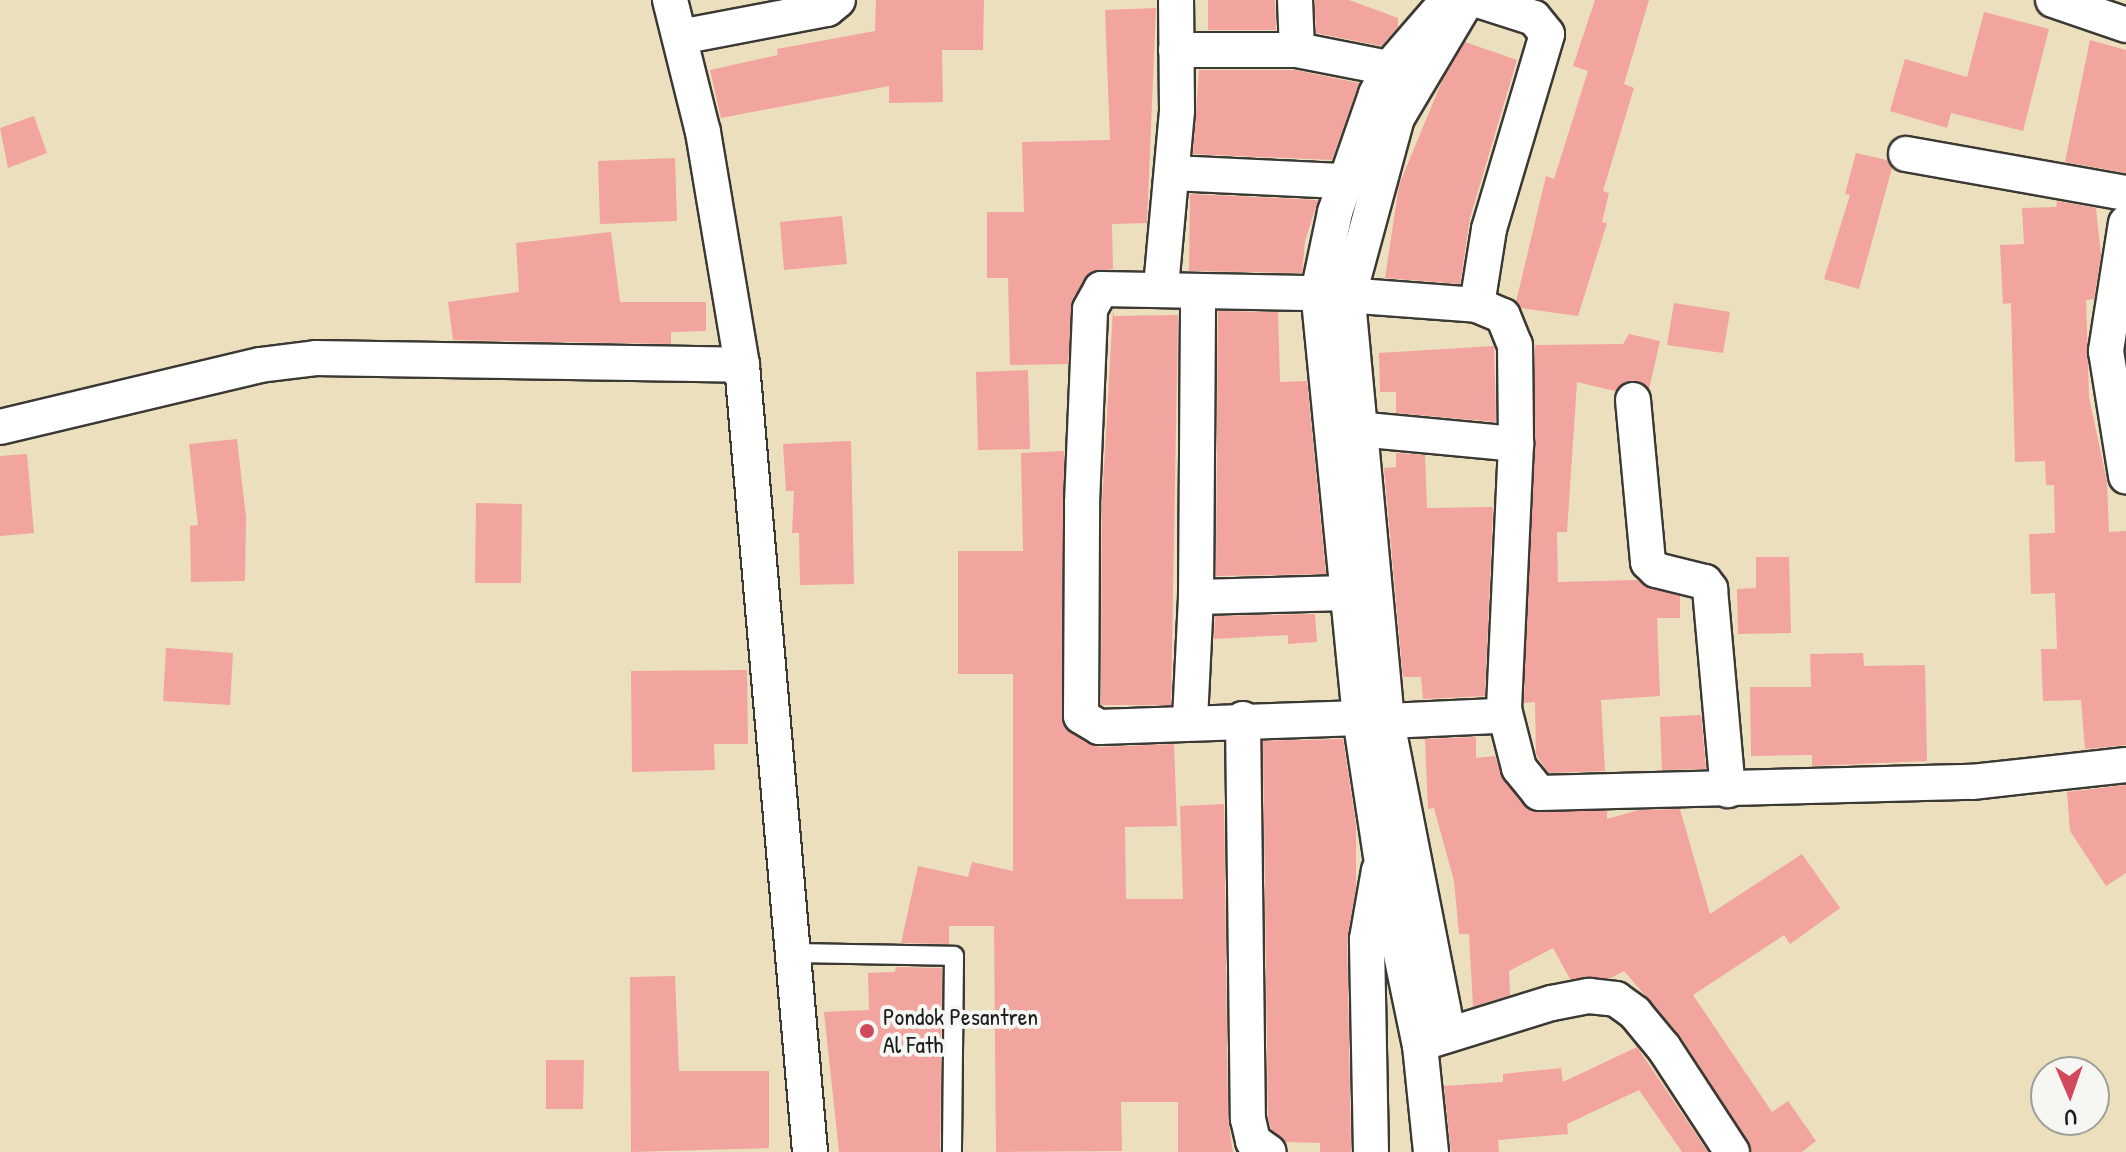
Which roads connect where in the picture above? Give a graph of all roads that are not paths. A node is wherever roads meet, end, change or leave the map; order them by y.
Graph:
1 (670, 0) edge
2 (838, 0) edge
3 (1176, 0) edge
4 (1295, 0) edge
5 (1478, 0) edge
6 (2053, 0) edge
7 (1443, 2) edge
8 (2126, 25) edge
9 (680, 37) junction
10 (1176, 50) junction
11 (1297, 50) junction
12 (1389, 68) junction
13 (1906, 154) dead end
14 (1173, 173) junction
15 (1345, 181) junction
16 (2126, 193) edge
17 (2126, 223) edge
18 (1161, 287) junction
19 (1198, 291) junction
20 (1333, 296) junction
21 (1477, 305) junction
22 (742, 365) junction
23 (1633, 400) dead end
24 (0, 427) edge
25 (1357, 429) junction
26 (1516, 444) junction
27 (2126, 476) edge
28 (1357, 550) junction
29 (1348, 593) junction
30 (1196, 597) junction
31 (1504, 709) junction
32 (1243, 719) junction
33 (1374, 719) junction
34 (1190, 720) junction
35 (2126, 765) edge
36 (1728, 790) junction
37 (1382, 863) junction
38 (790, 953) junction
39 (1434, 1039) junction
40 (810, 1152) edge
41 (952, 1152) edge
42 (1269, 1152) edge
43 (1371, 1152) edge
44 (1431, 1152) edge
45 (1732, 1152) edge

1 - 9 street
2 - 9 street
3 - 10 street
4 - 11 street
5 - 21 street
6 - 8 street
7 - 12 street
7 - 20 street
9 - 22 street
10 - 11 street
10 - 14 street
11 - 12 street
12 - 15 street
13 - 16 street
14 - 15 street
14 - 18 street
15 - 20 street
17 - 27 street
18 - 19 street
18 - 34 street
19 - 20 street
19 - 30 street
20 - 21 street
20 - 25 street
20 - 28 street
21 - 26 street
22 - 24 street
22 - 38 street
23 - 36 street
25 - 26 street
25 - 28 street
26 - 31 street
28 - 29 street
28 - 33 street
29 - 30 street
29 - 33 street
30 - 34 street
31 - 33 street
31 - 36 street
32 - 33 street
32 - 34 street
32 - 42 street
33 - 37 street
33 - 39 street
35 - 36 street
37 - 39 street
37 - 43 street
38 - 40 street
38 - 41 lane
39 - 44 street
39 - 45 street

